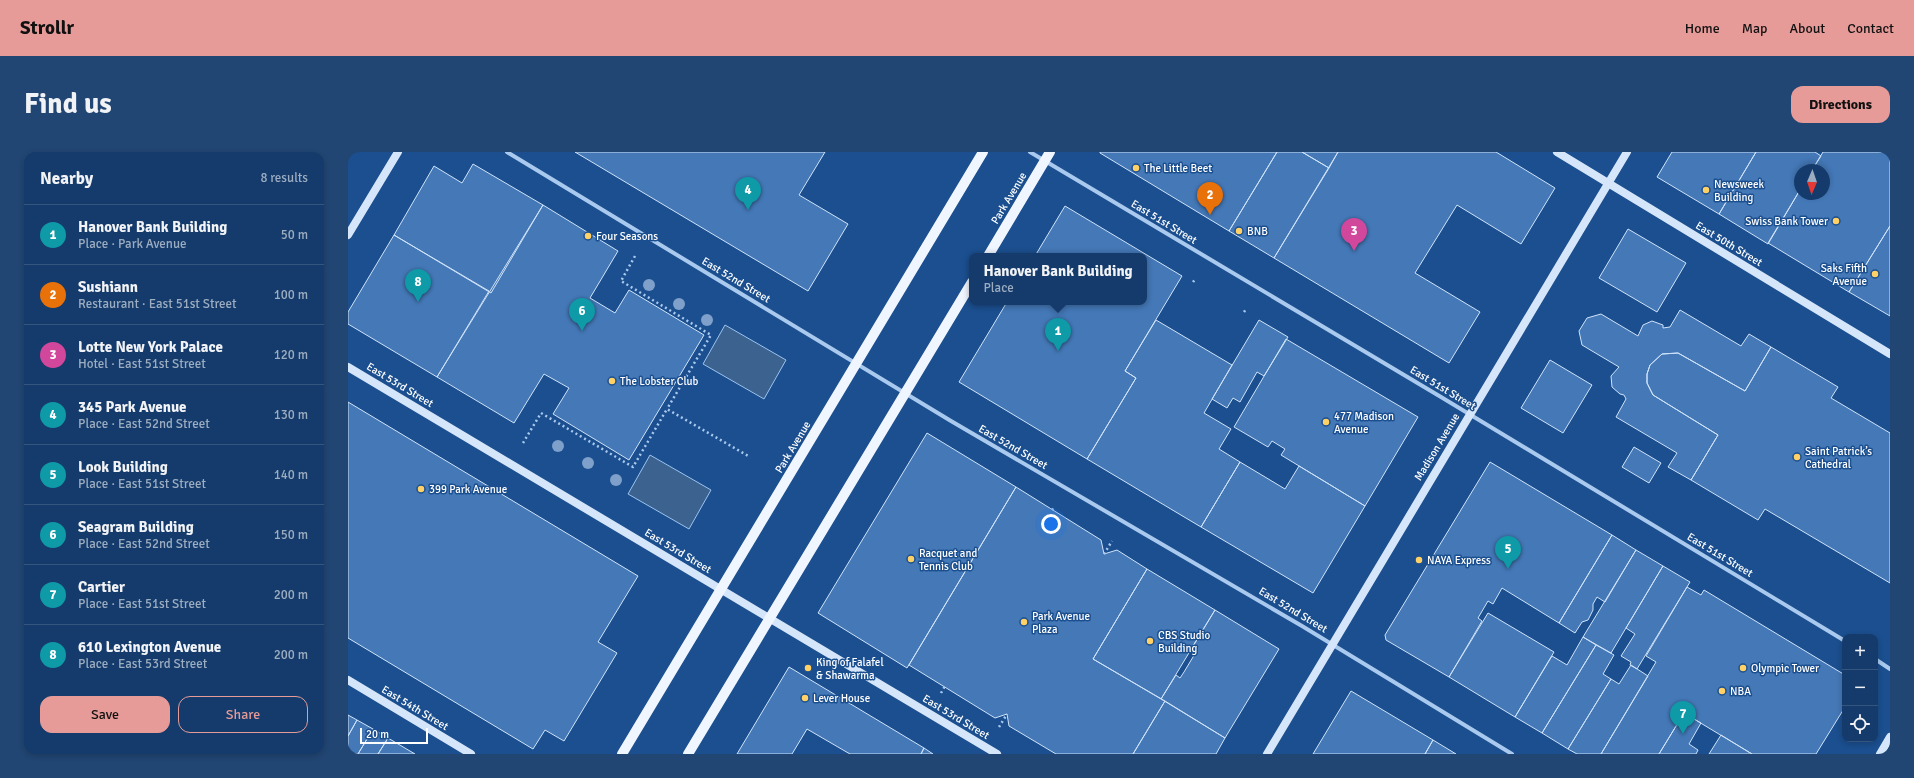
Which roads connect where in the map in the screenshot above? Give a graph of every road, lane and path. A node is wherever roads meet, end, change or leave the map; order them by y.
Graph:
1 (398, 152) edge
2 (507, 152) edge
3 (984, 152) edge
4 (1030, 152) edge
5 (1050, 152) edge
6 (1557, 152) edge
7 (1627, 152) edge
8 (1045, 161) junction
9 (1609, 183) junction
10 (348, 235) edge
11 (990, 253) edge
12 (635, 256) dead end
13 (1196, 278) dead end
14 (1193, 282) dead end
15 (969, 287) edge
16 (1246, 308) dead end
17 (1244, 312) dead end
18 (1890, 354) edge
19 (857, 364) junction
20 (348, 367) edge
21 (905, 393) junction
22 (667, 409) junction
23 (1470, 414) junction
24 (523, 443) dead end
25 (750, 457) dead end
26 (1054, 507) dead end
27 (1052, 510) dead end
28 (1112, 541) dead end
29 (1104, 554) dead end
30 (721, 590) junction
31 (769, 619) junction
32 (1842, 639) edge
33 (1332, 644) junction
34 (1878, 662) edge
35 (1890, 669) edge
36 (348, 680) edge
37 (945, 686) dead end
38 (941, 693) dead end
39 (1007, 714) dead end
40 (999, 727) dead end
41 (1890, 737) edge
42 (471, 754) edge
43 (622, 754) edge
44 (688, 754) edge
45 (997, 754) edge
46 (1267, 754) edge
47 (1512, 754) edge
48 (1880, 754) edge

1 - 10 main road
2 - 19 street, East 52nd Street
3 - 19 main road, Park Avenue
4 - 8 street, East 51st Street
5 - 8 main road, Park Avenue
6 - 9 main road, East 50th Street
7 - 9 main road, Madison Avenue
8 - 11 main road, Park Avenue
8 - 23 street, East 51st Street
9 - 18 main road, East 50th Street
9 - 23 main road, Madison Avenue
12 - 22 path
13 - 14 path
15 - 21 main road
16 - 17 path
19 - 21 street, East 52nd Street
19 - 30 main road, Park Avenue
20 - 30 main road, East 53rd Street
21 - 31 main road
21 - 33 street, East 52nd Street
22 - 24 path
22 - 25 path
23 - 32 street, East 51st Street
23 - 33 main road, Madison Avenue
26 - 27 path
28 - 29 path
30 - 31 main road, East 53rd Street
30 - 43 main road, Park Avenue
31 - 44 main road
31 - 45 main road, East 53rd Street
33 - 46 main road, Madison Avenue
33 - 47 street, East 52nd Street
34 - 35 street
36 - 42 main road, East 54th Street
37 - 38 path
39 - 40 path
41 - 48 main road

